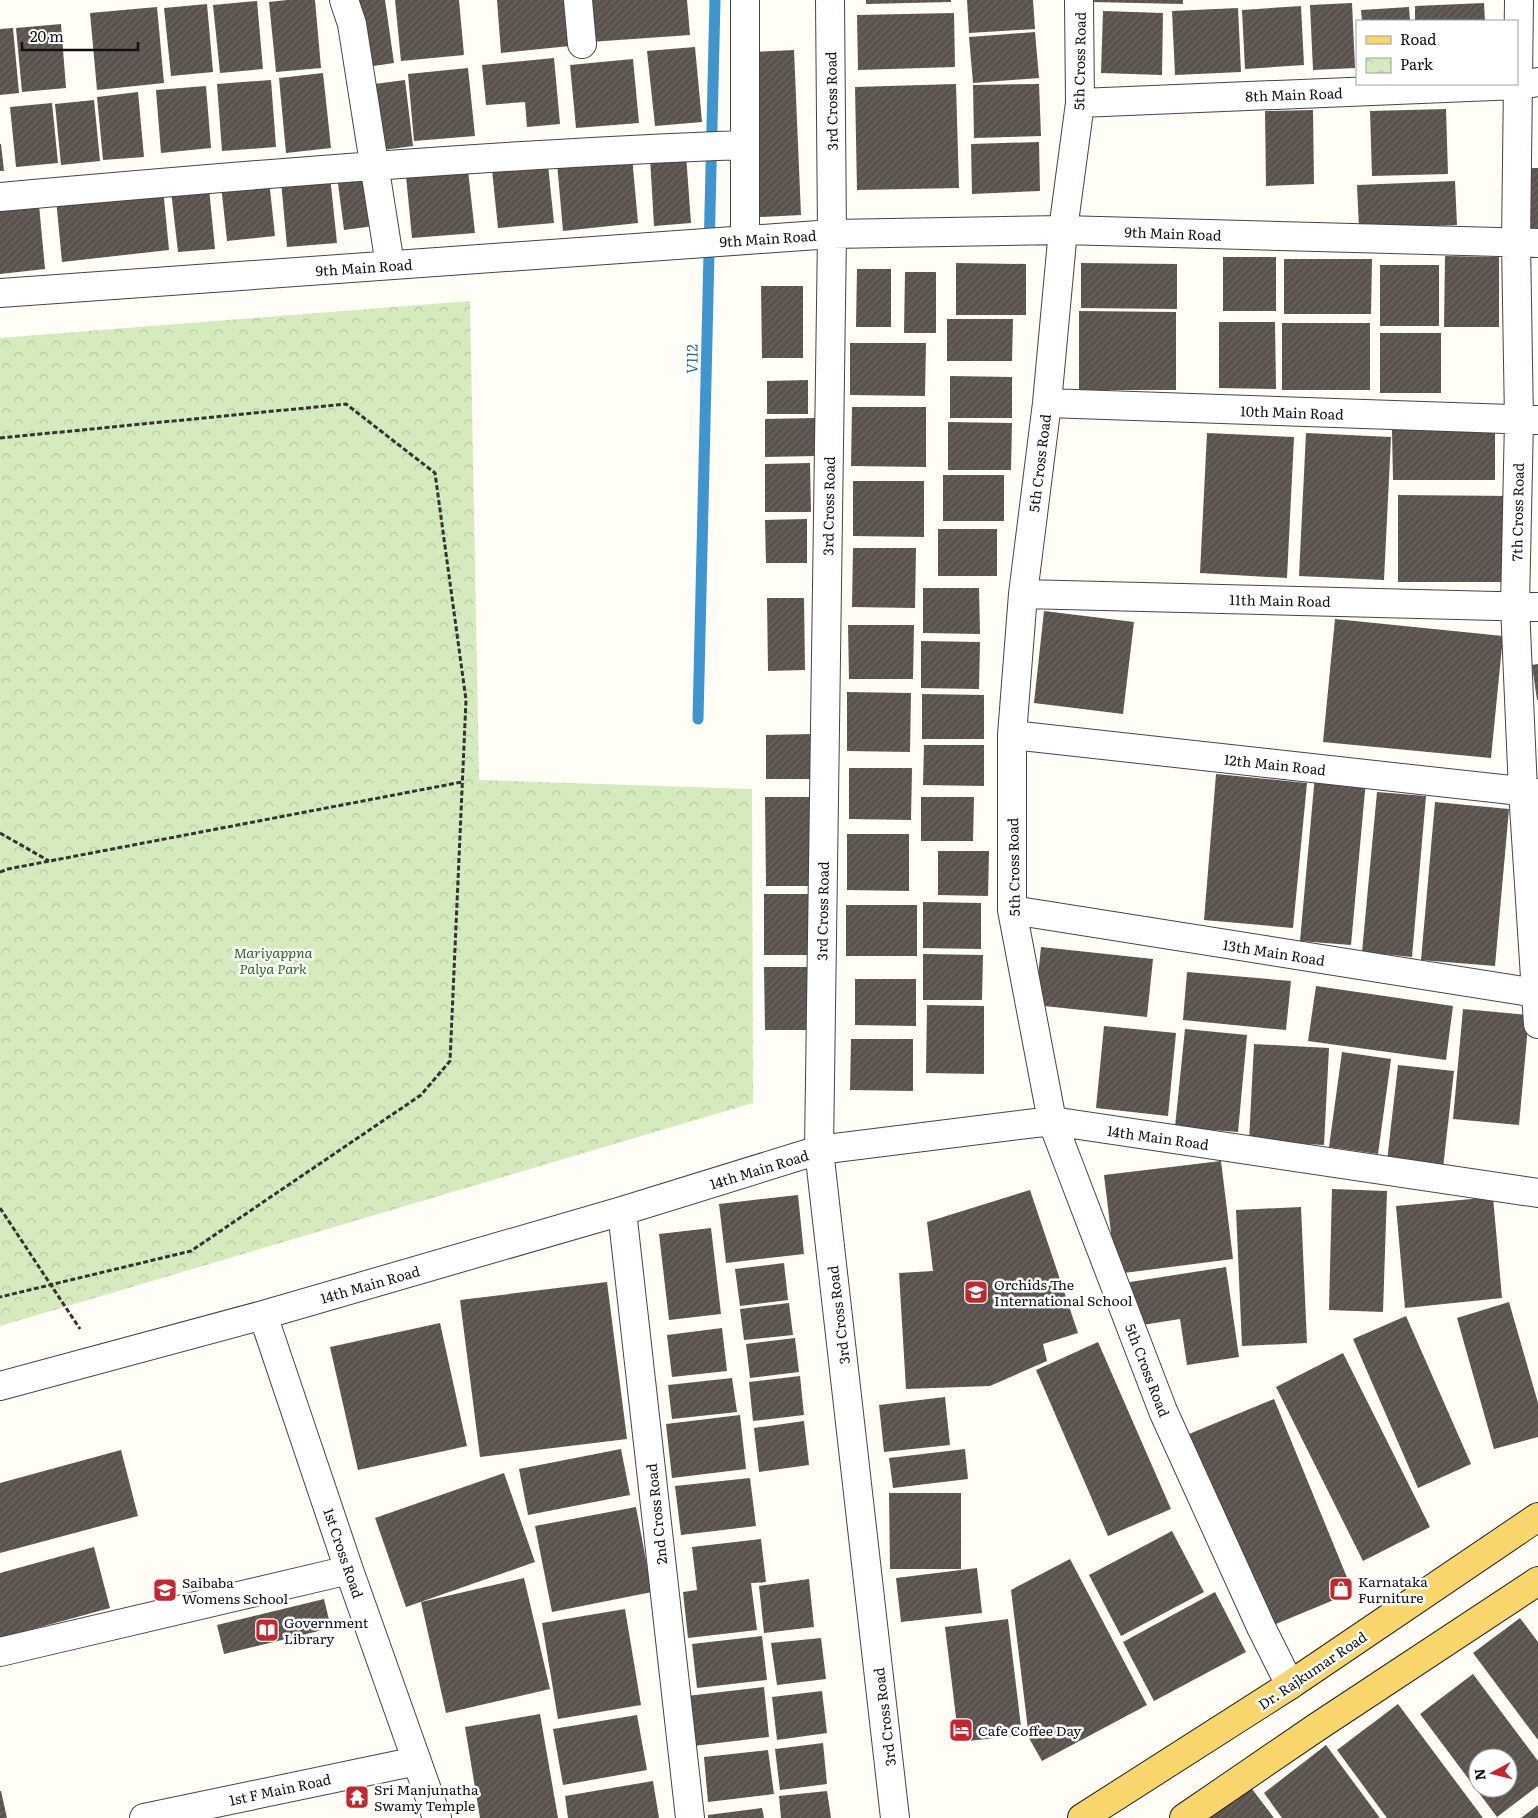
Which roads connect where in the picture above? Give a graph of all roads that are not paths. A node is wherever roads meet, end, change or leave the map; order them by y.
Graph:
1 (344, 0) edge
2 (578, 0) edge
3 (745, 0) edge
4 (830, 0) edge
5 (1079, 0) edge
6 (1519, 0) edge
7 (582, 44) dead end
8 (1528, 84) edge
9 (1504, 85) edge
10 (1080, 103) junction
11 (737, 145) junction
12 (374, 165) junction
13 (0, 197) edge
14 (1063, 230) junction
15 (832, 234) junction
16 (736, 241) junction
17 (1527, 243) edge
18 (390, 265) junction
19 (0, 293) edge
20 (1047, 403) junction
21 (1529, 420) edge
22 (1023, 594) junction
23 (1526, 606) edge
24 (1012, 735) junction
25 (1531, 792) edge
26 (1012, 910) junction
27 (1536, 993) junction
28 (1538, 1024) edge
29 (1052, 1122) junction
30 (819, 1150) junction
31 (1538, 1193) edge
32 (622, 1210) junction
33 (263, 1315) junction
34 (0, 1386) edge
35 (1538, 1517) edge
36 (349, 1570) junction
37 (1538, 1581) edge
38 (0, 1652) edge
39 (1290, 1686) junction
40 (417, 1761) junction
41 (144, 1818) edge
42 (437, 1818) edge
43 (690, 1818) edge
44 (895, 1818) edge
45 (1082, 1818) edge
46 (1184, 1818) edge

1 - 12 street
2 - 7 street
3 - 11 street
4 - 15 street, 3rd Cross Road
5 - 10 street, 5th Cross Road
6 - 8 street, 7th Cross Road
8 - 17 street, 7th Cross Road
9 - 10 street, 8th Main Road
10 - 14 street, 5th Cross Road
11 - 12 street
11 - 16 street
12 - 13 street
12 - 18 street
14 - 15 street, 9th Main Road
14 - 17 street, 9th Main Road
14 - 20 street, 5th Cross Road
15 - 16 street, 9th Main Road
15 - 30 street, 3rd Cross Road
16 - 18 street, 9th Main Road
17 - 21 street, 7th Cross Road
18 - 19 street, 9th Main Road
20 - 21 street, 10th Main Road
20 - 22 street, 5th Cross Road
21 - 23 street, 7th Cross Road
22 - 23 street, 11th Main Road
22 - 24 street, 5th Cross Road
23 - 25 street, 7th Cross Road
24 - 25 street, 12th Main Road
24 - 26 street, 5th Cross Road
25 - 27 street, 7th Cross Road
26 - 27 street, 13th Main Road
26 - 29 street, 5th Cross Road
27 - 28 street, 7th Cross Road
29 - 30 street, 14th Main Road
29 - 31 street, 14th Main Road
29 - 39 street, 5th Cross Road
30 - 32 street, 14th Main Road
30 - 44 street, 3rd Cross Road
32 - 33 street, 14th Main Road
32 - 43 street, 2nd Cross Road
33 - 34 street, 14th Main Road
33 - 36 street, 1st Cross Road
35 - 39 main road, Dr. Rajkumar Road
36 - 38 street
36 - 40 street, 1st Cross Road
37 - 46 main road
39 - 45 main road, Dr. Rajkumar Road
40 - 41 street, 1st F Main Road
40 - 42 street, 1st Cross Road

